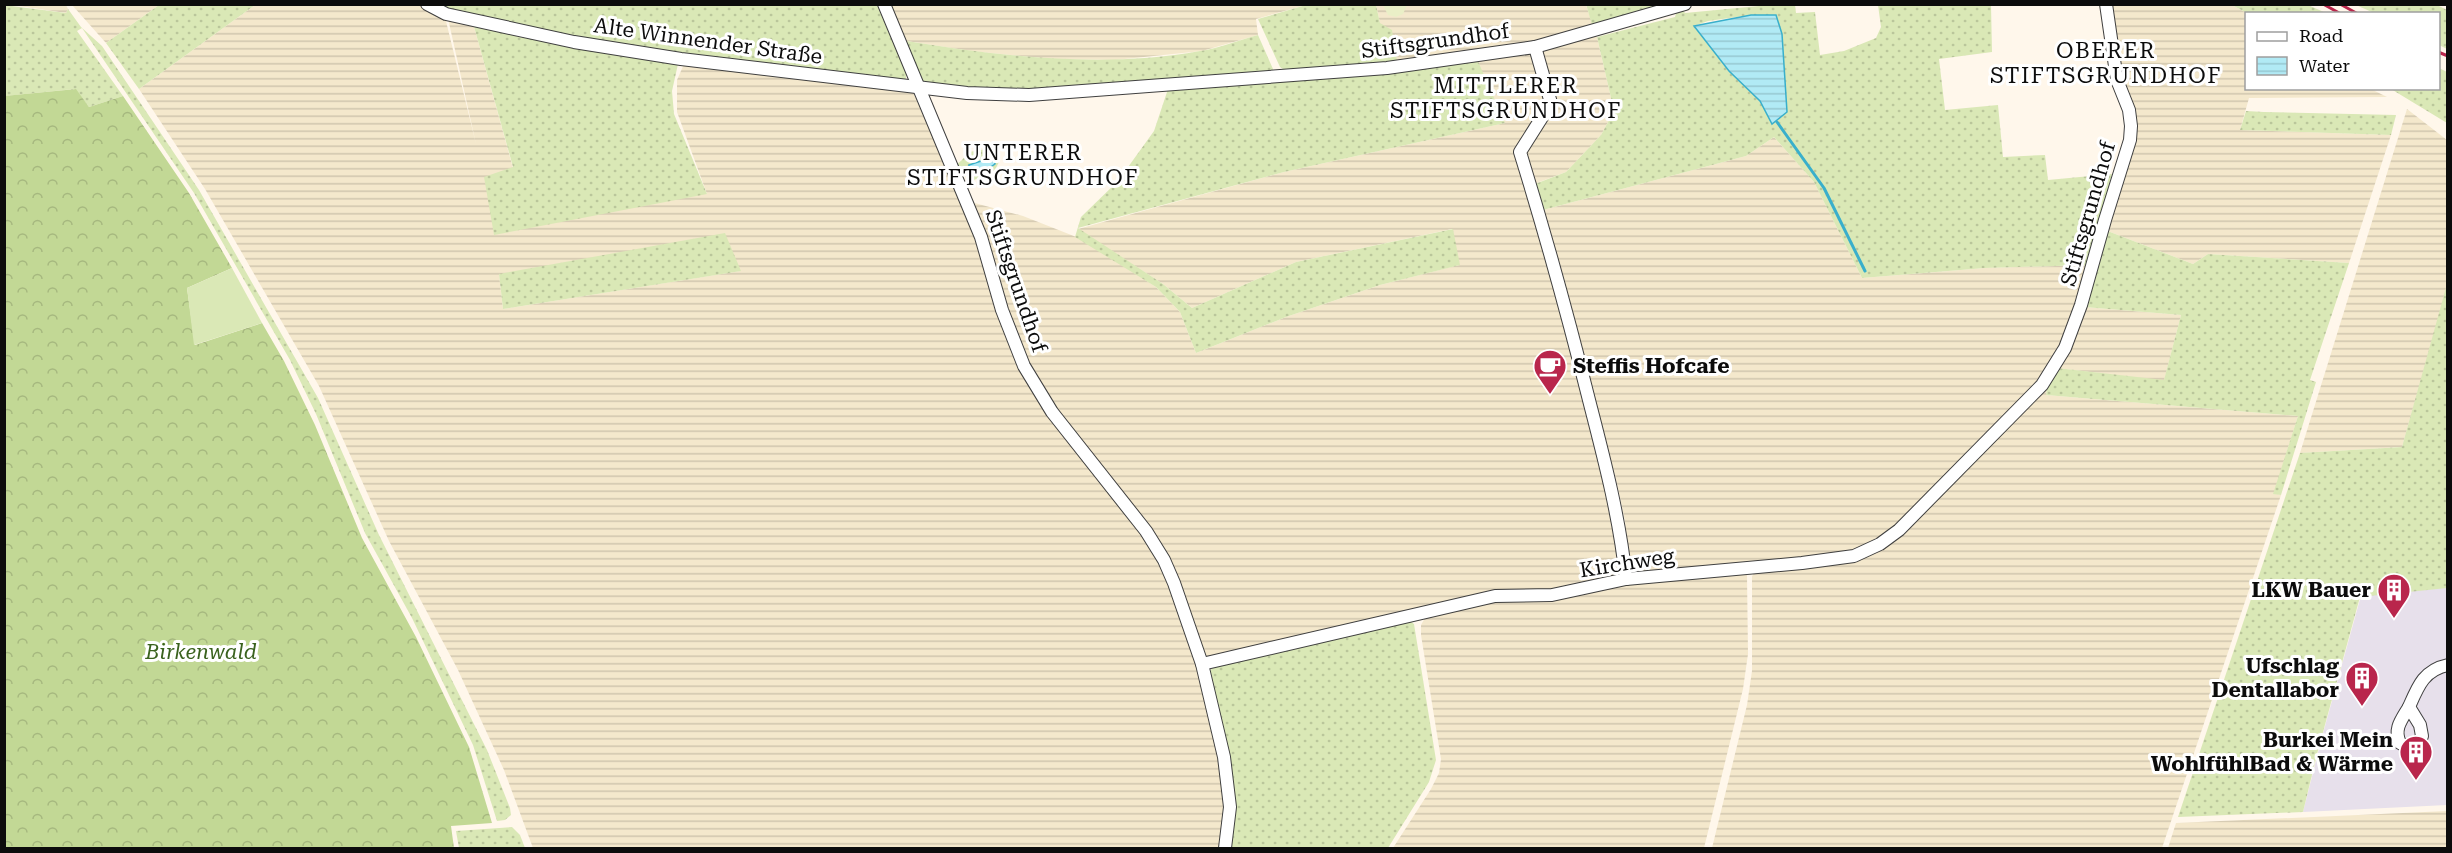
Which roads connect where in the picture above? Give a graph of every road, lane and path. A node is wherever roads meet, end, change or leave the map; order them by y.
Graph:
1 (427, 4) edge
2 (884, 4) edge
3 (1685, 4) edge
4 (2106, 4) edge
5 (1535, 47) junction
6 (917, 87) junction
7 (2012, 417) joint
8 (1626, 579) junction
9 (1202, 664) junction
10 (2448, 665) edge
11 (2409, 707) dead end
12 (1225, 849) edge

1 - 6 street, Alte Winnender Straße
2 - 6 street
3 - 5 street, Stiftsgrundhof
4 - 7 street, Stiftsgrundhof
5 - 6 street, Stiftsgrundhof
5 - 8 street, Stiftsgrundhof
6 - 9 street, Stiftsgrundhof
7 - 8 street, Kirchweg
8 - 9 street, Kirchweg
9 - 12 street, Stiftsgrundhof
10 - 11 street

